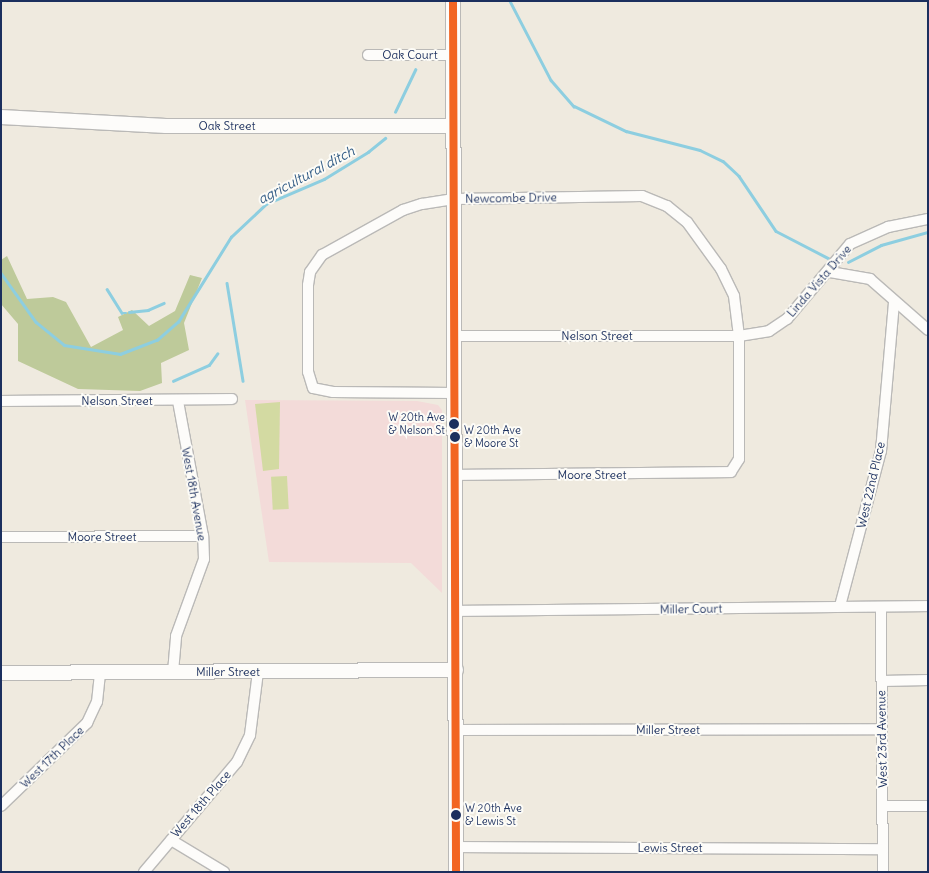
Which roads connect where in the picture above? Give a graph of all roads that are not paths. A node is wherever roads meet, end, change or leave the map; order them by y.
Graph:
1 (452, 1) edge
2 (368, 55) dead end
3 (453, 55) junction
4 (1, 117) edge
5 (453, 126) junction
6 (454, 199) junction
7 (928, 219) edge
8 (830, 272) junction
9 (894, 302) junction
10 (928, 330) edge
11 (454, 336) junction
12 (739, 336) junction
13 (454, 393) junction
14 (232, 400) dead end
15 (1, 401) edge
16 (178, 401) junction
17 (731, 472) joint
18 (454, 476) junction
19 (203, 536) junction
20 (1, 537) edge
21 (840, 606) junction
22 (928, 606) edge
23 (881, 607) junction
24 (455, 611) junction
25 (456, 670) junction
26 (1, 672) edge
27 (100, 672) junction
28 (173, 672) junction
29 (258, 672) junction
30 (928, 680) edge
31 (882, 681) junction
32 (881, 729) junction
33 (456, 730) junction
34 (1, 806) edge
35 (883, 806) junction
36 (928, 806) edge
37 (171, 840) junction
38 (456, 847) junction
39 (884, 848) junction
40 (144, 872) edge
41 (224, 872) edge
42 (456, 872) edge
43 (883, 872) edge

1 - 3 street
2 - 3 street, Oak Court
3 - 5 street
4 - 5 street, Oak Street
5 - 6 street
6 - 11 street
6 - 12 street, Newcombe Drive
6 - 13 street, Newcombe Drive
7 - 8 street, Linda Vista Drive
8 - 9 street
8 - 12 street, Linda Vista Drive
9 - 10 street
9 - 21 street, West 22nd Place
11 - 12 street, Nelson Street
11 - 13 street
12 - 17 street, Newcombe Drive
13 - 18 street
14 - 16 street, Nelson Street
15 - 16 street, Nelson Street
16 - 19 street, West 18th Avenue
17 - 18 street, Moore Street
18 - 24 street
19 - 20 street, Moore Street
19 - 28 street, West 18th Avenue
21 - 23 street, Miller Court
21 - 24 street, Miller Court
22 - 23 street, Miller Court
23 - 31 street, West 23rd Avenue
24 - 25 street
25 - 29 street, Miller Street
25 - 33 street
26 - 27 street, Miller Street
27 - 28 street, Miller Street
27 - 34 street, West 17th Place
28 - 29 street, Miller Street
29 - 37 street, West 18th Place
30 - 31 street
31 - 32 street, West 23rd Avenue
32 - 33 street, Miller Street
32 - 35 street, West 23rd Avenue
33 - 38 street
35 - 36 street
35 - 39 street, West 23rd Avenue
37 - 40 street, West 18th Place
37 - 41 street
38 - 39 street, Lewis Street
38 - 42 street
39 - 43 street, West 23rd Avenue

